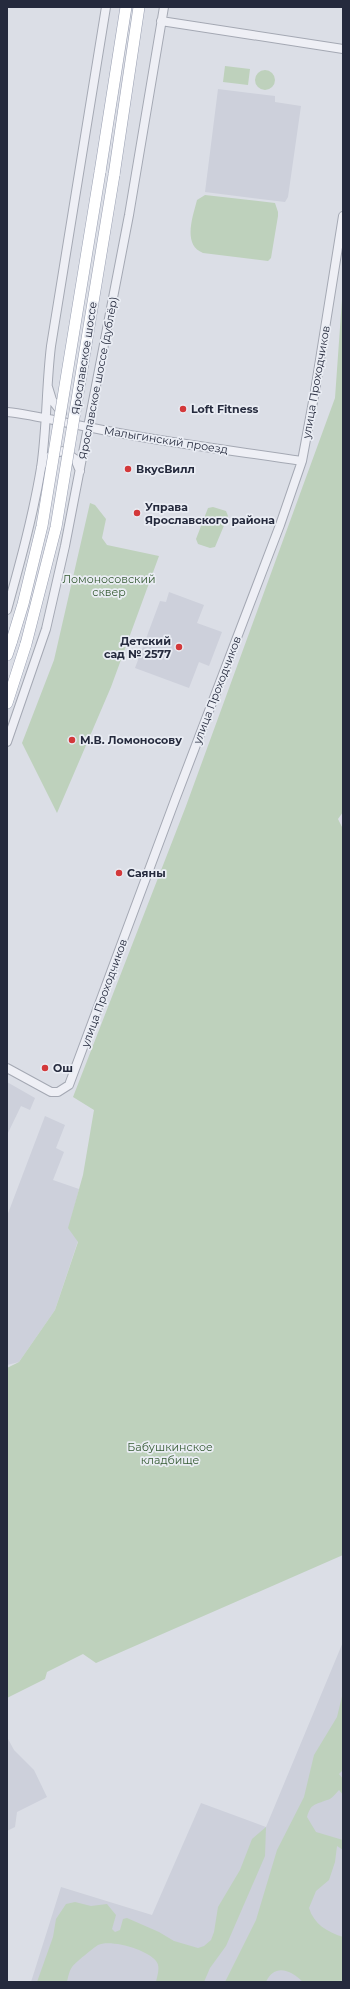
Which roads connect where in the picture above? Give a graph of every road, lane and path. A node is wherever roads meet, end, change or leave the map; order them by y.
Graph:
1 (106, 7) edge
2 (126, 7) edge
3 (139, 7) edge
4 (164, 7) edge
5 (161, 21) junction
6 (343, 49) edge
7 (343, 216) edge
8 (46, 381) junction
9 (7, 412) edge
10 (44, 417) junction
11 (79, 425) junction
12 (88, 427) junction
13 (302, 461) junction
14 (41, 467) junction
15 (80, 473) junction
16 (7, 610) edge
17 (7, 655) edge
18 (7, 703) edge
19 (7, 742) edge
20 (7, 1068) edge

1 - 8 street
2 - 17 main road, Ярославское шоссе, bridge
3 - 18 main road, Ярославское шоссе, bridge
4 - 5 street, Ярославское шоссе (дублёр)
5 - 6 street
5 - 12 street, Ярославское шоссе (дублёр)
7 - 13 street, улица Проходчиков
8 - 10 street
8 - 11 street
9 - 10 street, Малыгинский проезд
10 - 11 street, Малыгинский проезд
10 - 14 street
11 - 12 street, Малыгинский проезд
12 - 13 street, Малыгинский проезд
12 - 15 street, Ярославское шоссе (дублёр)
13 - 20 street, улица Проходчиков
14 - 15 street
14 - 16 street
15 - 19 street, Ярославское шоссе (дублёр)

